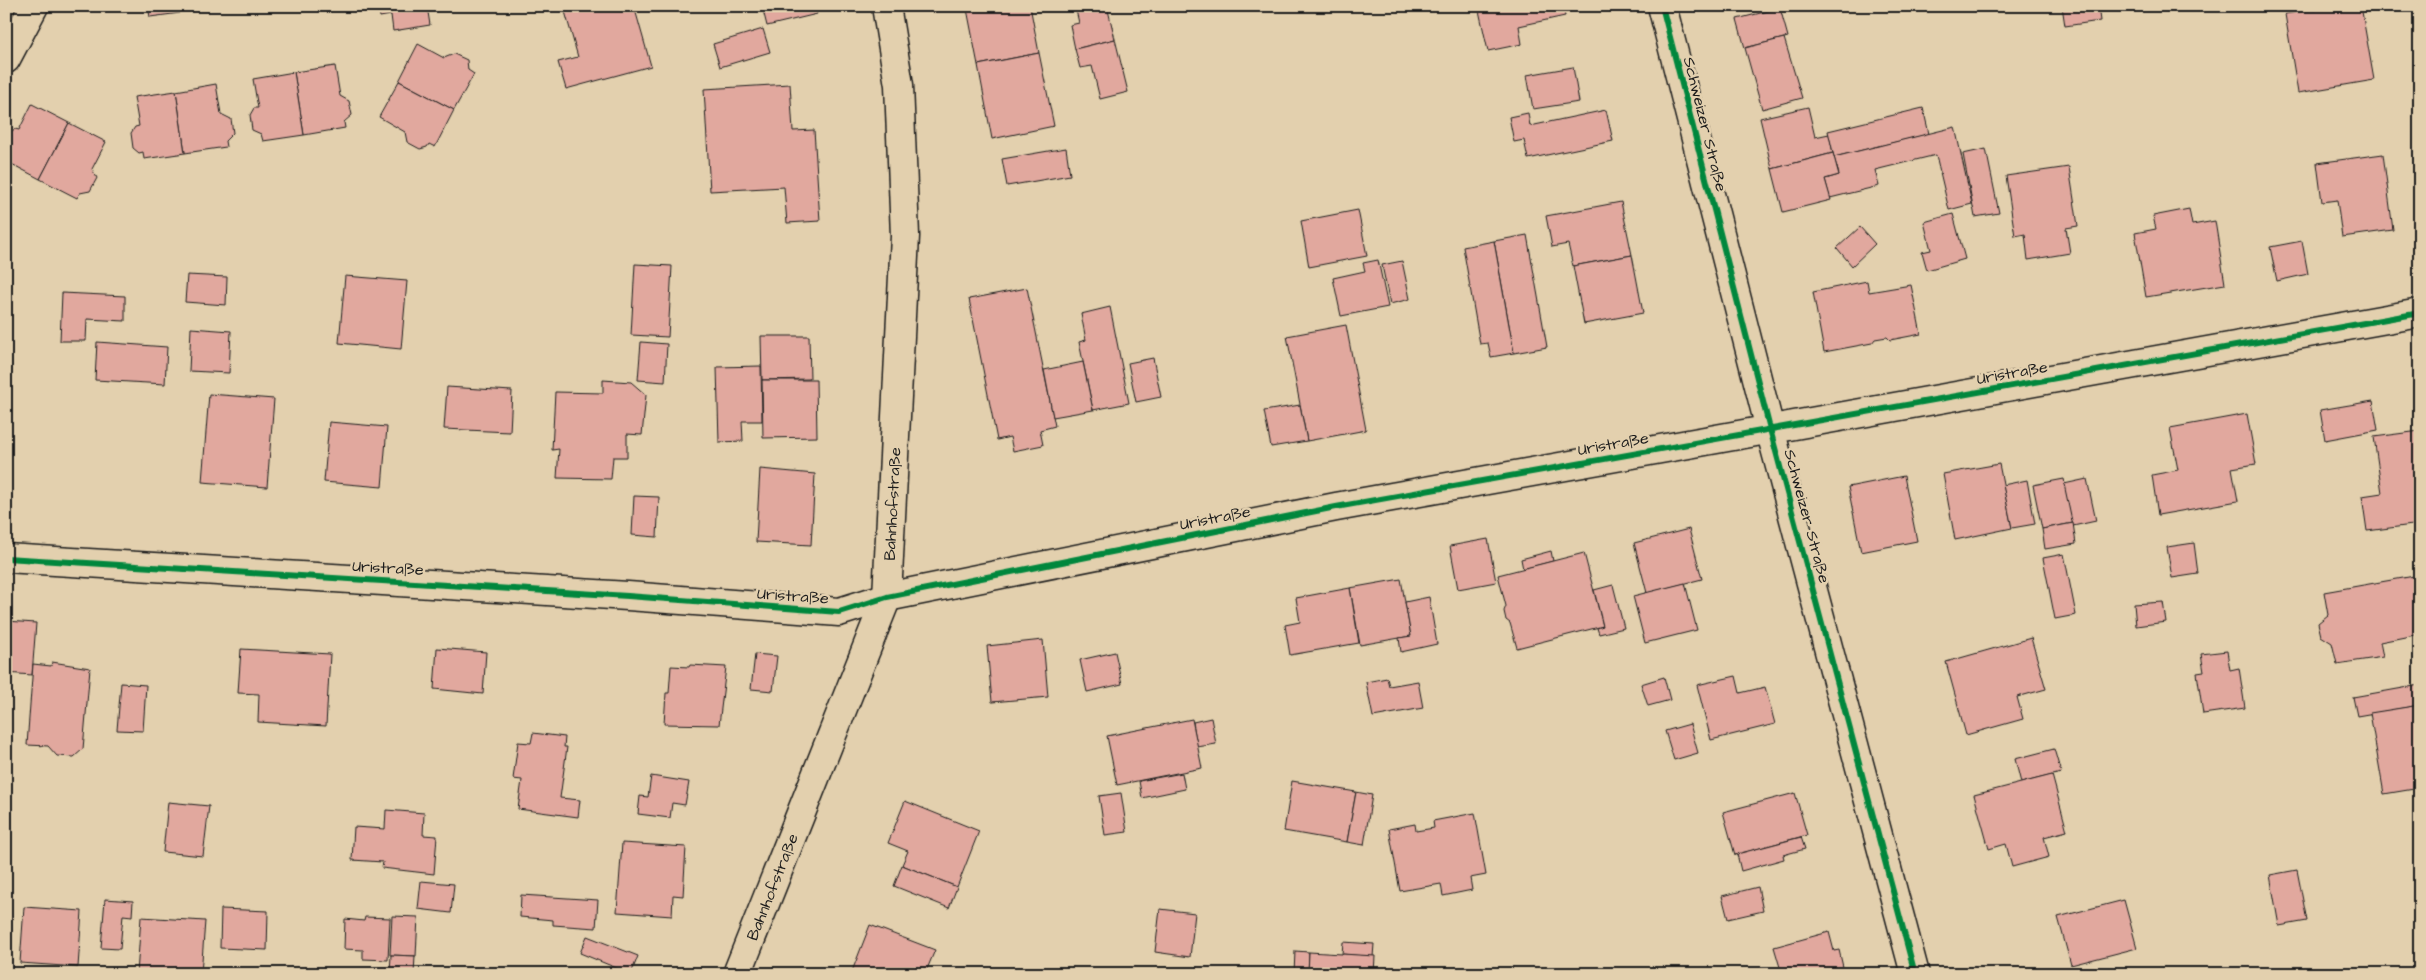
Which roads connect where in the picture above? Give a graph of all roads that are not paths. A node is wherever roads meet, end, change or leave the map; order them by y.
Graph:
1 (34, 6) edge
2 (886, 6) edge
3 (1662, 6) edge
4 (6, 59) edge
5 (2420, 314) edge
6 (1770, 429) junction
7 (6, 558) edge
8 (887, 597) junction
9 (737, 974) edge
10 (1915, 974) edge

1 - 4 street
2 - 8 street, Bahnhofstraße
3 - 6 street, Schweizer Straße
5 - 6 street, Uristraße
6 - 8 street, Uristraße
6 - 10 street, Schweizer Straße
7 - 8 street, Uristraße
8 - 9 street, Bahnhofstraße

